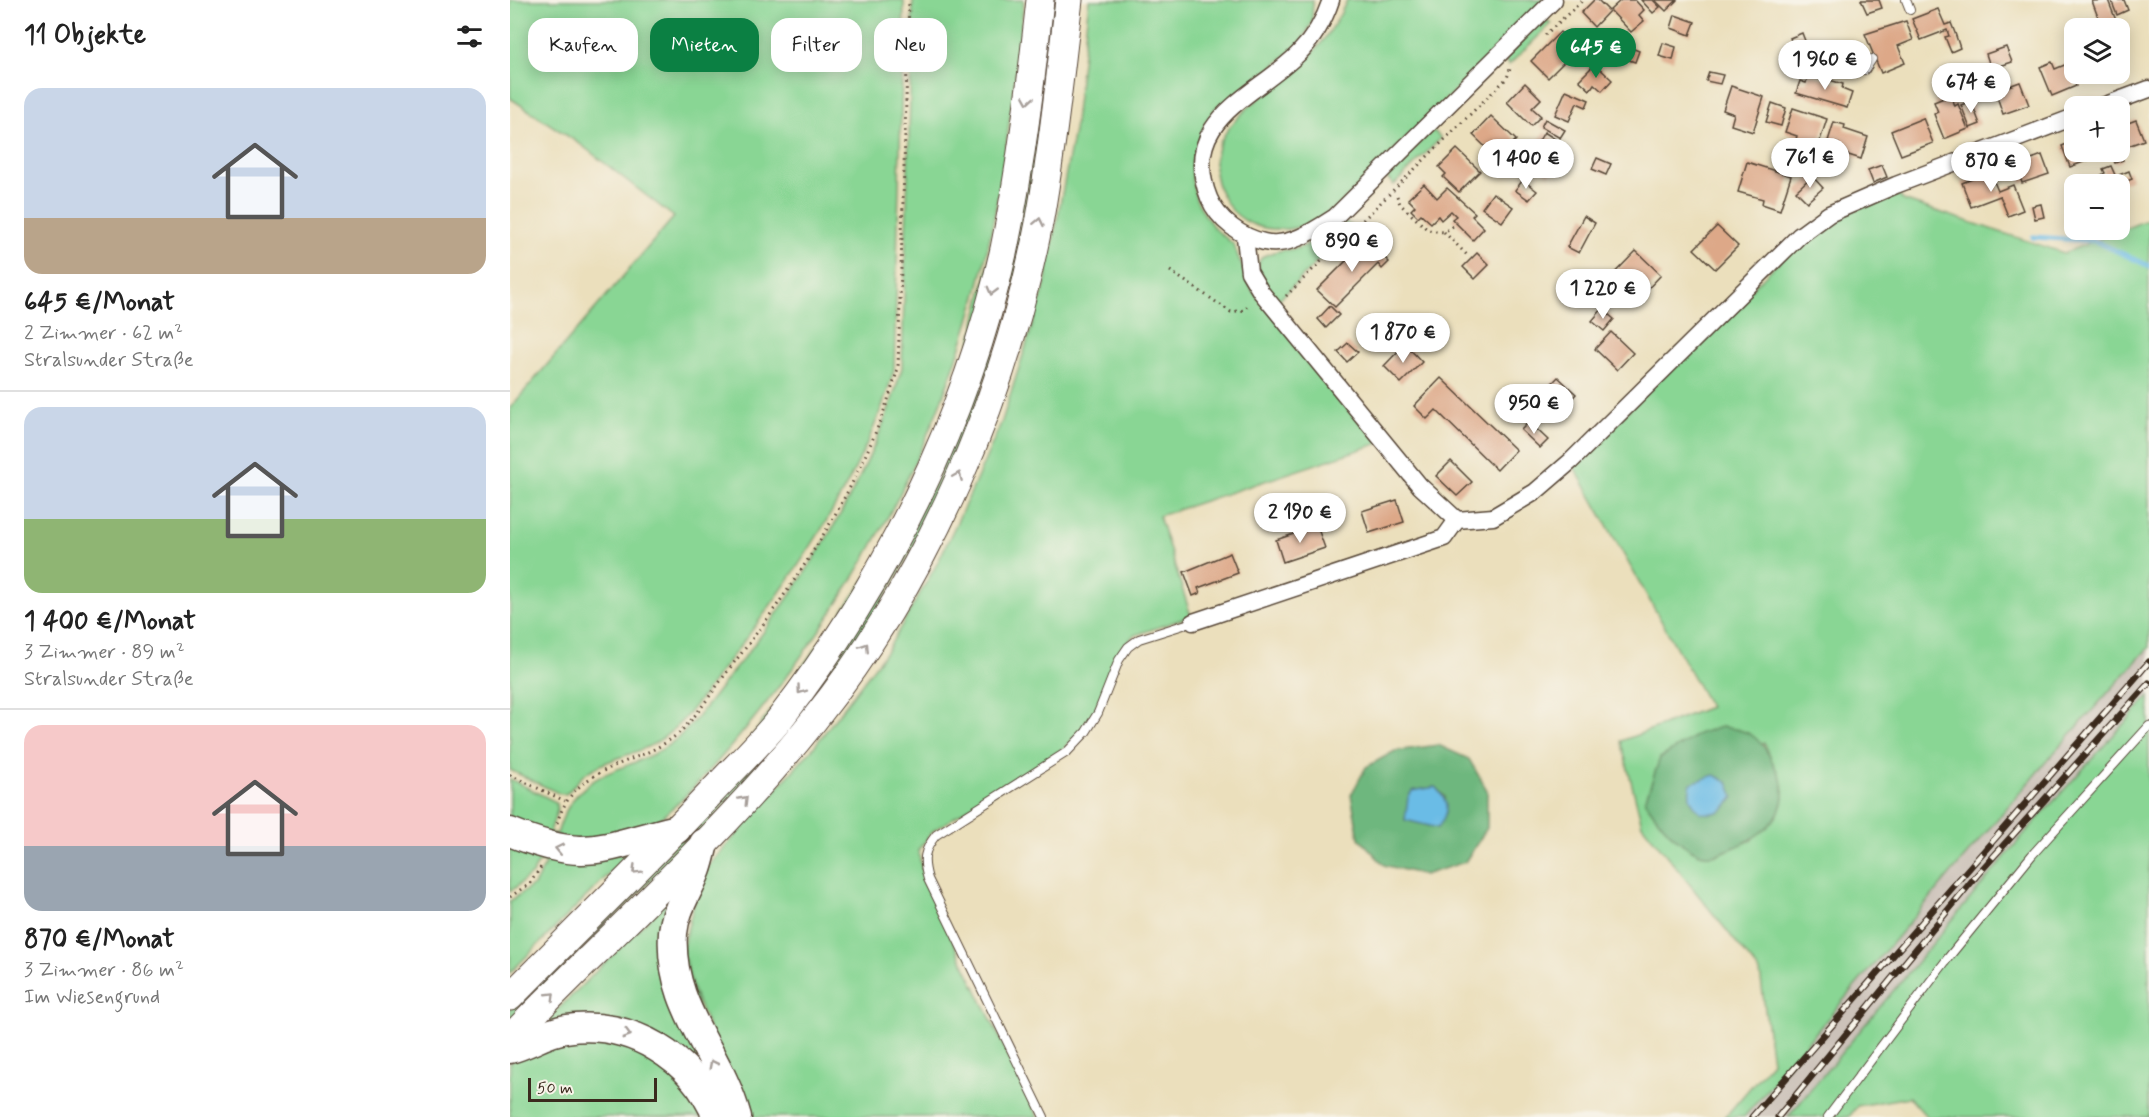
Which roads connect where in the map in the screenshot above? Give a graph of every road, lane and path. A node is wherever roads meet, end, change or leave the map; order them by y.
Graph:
1 (909, 0) edge
2 (1040, 0) edge
3 (1069, 0) edge
4 (1322, 0) edge
5 (1331, 0) edge
6 (1554, 0) edge
7 (1583, 0) edge
8 (1906, 0) edge
9 (1910, 10) dead end
10 (1324, 19) junction
11 (1538, 42) dead end
12 (1872, 59) dead end
13 (1512, 66) dead end
14 (1865, 70) dead end
15 (2149, 89) edge
16 (2130, 96) edge
17 (2064, 121) edge
18 (1397, 196) dead end
19 (1456, 224) dead end
20 (1444, 232) junction
21 (1245, 237) junction
22 (1468, 256) dead end
23 (1170, 271) dead end
24 (1261, 292) junction
25 (1275, 307) junction
26 (1457, 520) junction
27 (1193, 622) joint
28 (2149, 726) edge
29 (510, 775) edge
30 (565, 801) junction
31 (677, 829) junction
32 (510, 832) edge
33 (554, 833) dead end
34 (704, 843) junction
35 (543, 862) dead end
36 (510, 897) edge
37 (510, 997) edge
38 (510, 1038) edge
39 (510, 1049) edge
40 (717, 1117) edge
41 (737, 1117) edge
42 (1044, 1117) edge
43 (1828, 1117) edge

1 - 30 path
2 -> 31 highway
34 -> 3 highway
4 - 10 street
5 - 10 street
6 - 21 street
7 - 11 path
8 - 9 lane
10 - 21 street
12 - 14 lane
13 - 25 path
15 - 16 street
17 - 26 street
18 - 20 path
19 - 20 path
20 - 22 path
21 - 24 street
23 - 24 path
24 - 25 street
25 - 26 street
26 - 27 street
27 - 42 lane
28 - 43 lane
29 - 30 path
30 - 33 path
31 -> 32 highway
31 -> 37 highway
38 -> 34 highway
41 -> 34 highway
35 - 36 path
39 -> 40 highway

